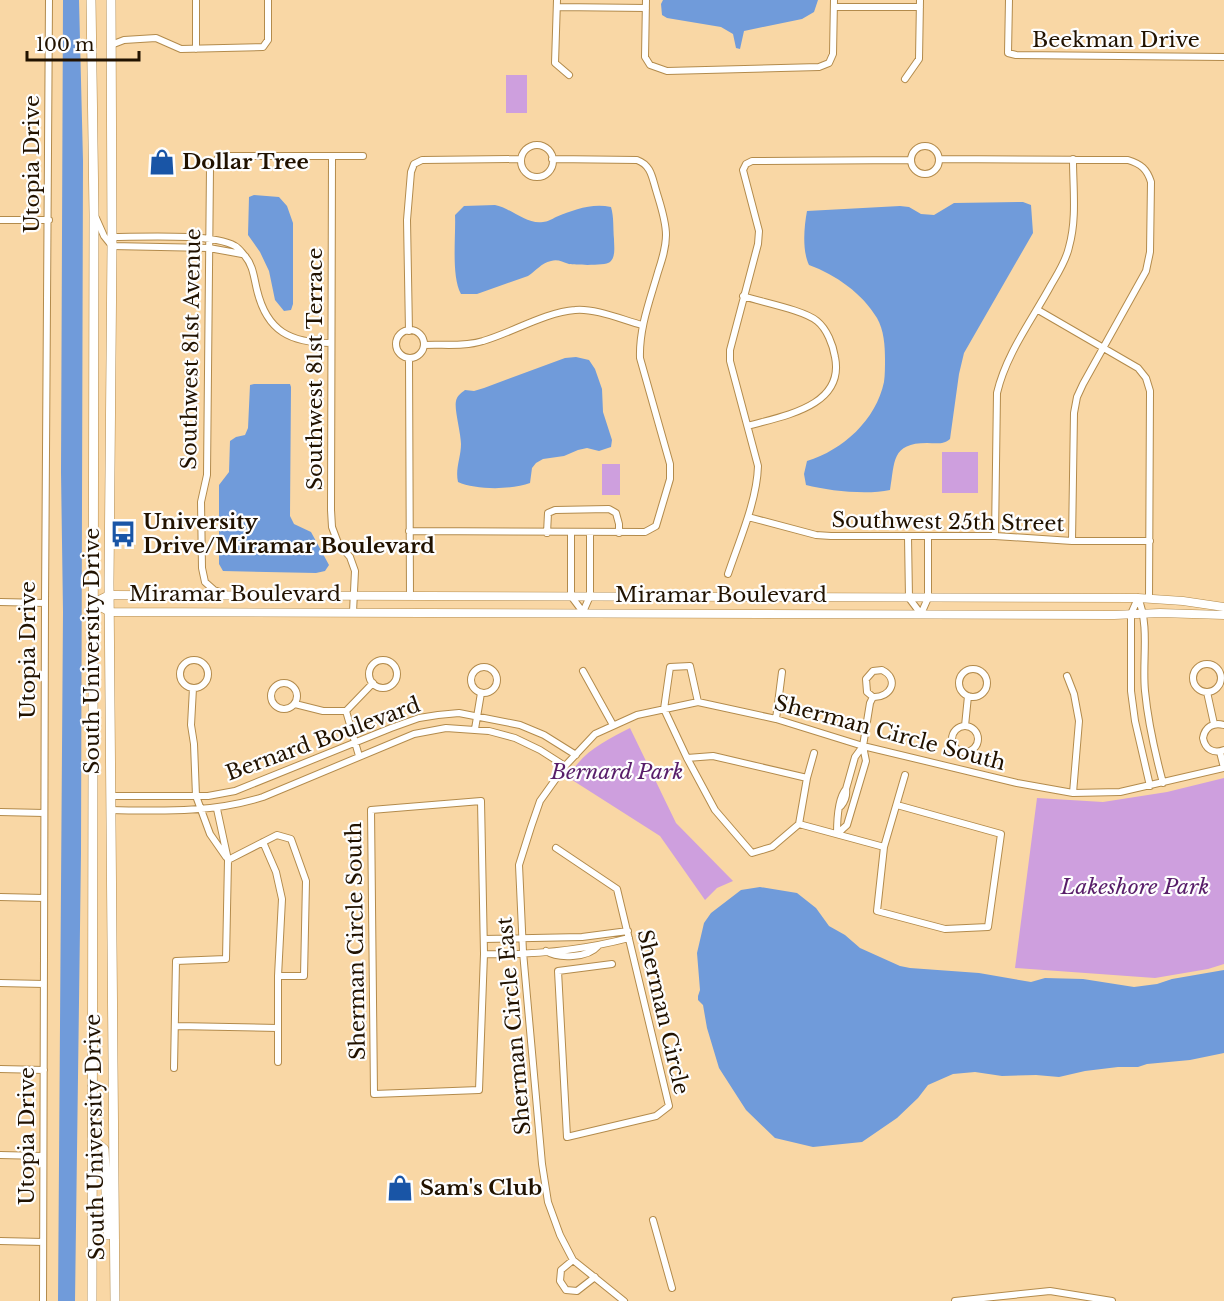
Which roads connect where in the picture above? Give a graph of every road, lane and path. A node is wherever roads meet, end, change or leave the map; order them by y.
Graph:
1 (49, 0) edge
2 (91, 0) edge
3 (111, 0) edge
4 (196, 0) edge
5 (268, 0) edge
6 (646, 0) edge
7 (1009, 0) edge
8 (834, 3) edge
9 (920, 3) edge
10 (557, 4) edge
11 (646, 8) junction
12 (111, 45) junction
13 (196, 49) junction
14 (1224, 57) edge
15 (569, 75) dead end
16 (905, 79) dead end
17 (363, 156) dead end
18 (332, 157) junction
19 (521, 159) junction
20 (552, 159) junction
21 (939, 159) junction
22 (1073, 159) junction
23 (910, 160) junction
24 (94, 214) junction
25 (0, 220) edge
26 (49, 220) junction
27 (209, 238) junction
28 (112, 241) junction
29 (209, 248) junction
30 (94, 254) junction
31 (243, 254) junction
32 (112, 278) junction
33 (743, 296) junction
34 (1038, 310) junction
35 (642, 325) junction
36 (409, 331) junction
37 (331, 343) junction
38 (424, 345) junction
39 (1104, 348) junction
40 (409, 358) junction
41 (748, 426) junction
42 (748, 517) junction
43 (409, 531) junction
44 (571, 532) junction
45 (590, 532) junction
46 (547, 533) junction
47 (619, 533) junction
48 (995, 536) junction
49 (908, 537) junction
50 (928, 537) junction
51 (1072, 541) junction
52 (1150, 541) junction
53 (728, 574) dead end
54 (110, 595) junction
55 (228, 595) junction
56 (354, 596) junction
57 (410, 596) junction
58 (571, 596) junction
59 (590, 596) junction
60 (909, 598) junction
61 (928, 598) junction
62 (1138, 598) junction
63 (1149, 598) junction
64 (0, 602) edge
65 (45, 603) junction
66 (93, 603) junction
67 (1224, 607) edge
68 (110, 612) junction
69 (353, 612) junction
70 (583, 612) junction
71 (921, 614) junction
72 (1131, 614) junction
73 (1144, 614) junction
74 (1224, 615) edge
75 (583, 671) dead end
76 (782, 672) dead end
77 (1067, 676) dead end
78 (373, 683) junction
79 (193, 688) junction
80 (1207, 692) junction
81 (481, 693) junction
82 (968, 696) junction
83 (873, 697) junction
84 (698, 702) junction
85 (295, 704) junction
86 (664, 709) junction
87 (346, 711) junction
88 (477, 716) junction
89 (776, 719) junction
90 (1214, 724) junction
91 (1224, 725) edge
92 (613, 726) junction
93 (965, 726) junction
94 (475, 729) junction
95 (355, 743) junction
96 (863, 746) junction
97 (1222, 751) edge
98 (961, 752) junction
99 (814, 753) dead end
100 (576, 754) junction
101 (359, 756) junction
102 (687, 758) junction
103 (565, 766) junction
104 (958, 768) junction
105 (1224, 768) edge
106 (905, 775) dead end
107 (807, 778) junction
108 (1162, 783) junction
109 (1150, 786) junction
110 (846, 789) junction
111 (856, 793) junction
112 (1073, 793) junction
113 (110, 796) junction
114 (196, 796) junction
115 (897, 805) junction
116 (217, 809) junction
117 (110, 810) junction
118 (201, 810) junction
119 (0, 812) edge
120 (44, 813) junction
121 (799, 824) junction
122 (837, 834) junction
123 (263, 843) junction
124 (884, 847) junction
125 (556, 848) dead end
126 (228, 860) junction
127 (0, 897) edge
128 (44, 898) junction
129 (628, 935) junction
130 (567, 938) junction
131 (484, 939) junction
132 (522, 939) junction
133 (598, 946) junction
134 (568, 949) junction
135 (545, 951) junction
136 (523, 952) junction
137 (484, 954) junction
138 (612, 964) dead end
139 (278, 976) junction
140 (0, 983) edge
141 (44, 984) junction
142 (176, 1026) junction
143 (278, 1028) junction
144 (278, 1062) dead end
145 (174, 1068) dead end
146 (0, 1069) edge
147 (44, 1070) junction
148 (92, 1139) junction
149 (0, 1155) edge
150 (43, 1156) junction
151 (652, 1220) dead end
152 (0, 1241) edge
153 (43, 1242) junction
154 (573, 1260) junction
155 (114, 1264) junction
156 (595, 1277) junction
157 (672, 1288) dead end
158 (1028, 1297) edge
159 (43, 1301) edge
160 (92, 1301) edge
161 (115, 1301) edge
162 (624, 1301) edge
163 (955, 1301) edge
164 (1113, 1301) edge

1 - 26 street, Utopia Drive
2 - 24 main road, South University Drive
3 - 12 main road, South University Drive
4 - 13 street
5 - 13 street
6 - 11 street
7 - 14 street, Beekman Drive
8 - 9 street
8 - 11 street
9 - 16 street
10 - 11 street
10 - 15 street
12 - 13 street
12 - 28 main road, South University Drive
17 - 18 street
18 - 27 street, Southwest 81st Avenue
18 - 37 street, Southwest 81st Terrace
19 - 20 street
19 - 20 street
19 - 36 street
20 - 35 street
21 - 22 street
21 - 23 street
21 - 23 street
22 - 34 street
22 - 39 street
23 - 33 street
24 - 28 street
24 - 30 main road, South University Drive
25 - 26 street
26 - 65 street, Utopia Drive
27 - 28 street
27 - 29 street, Southwest 81st Avenue
27 - 31 street
28 - 29 street
28 - 32 main road, South University Drive
29 - 31 street
29 - 55 street, Southwest 81st Avenue
30 - 32 main road
30 - 66 main road, South University Drive
31 - 37 street
32 - 54 main road, South University Drive
33 - 41 street
33 - 41 street
34 - 39 street
34 - 48 street
35 - 38 street
35 - 47 street
36 - 38 street
36 - 40 street
37 - 56 street, Southwest 81st Terrace
38 - 40 street
39 - 51 street
39 - 52 street
40 - 43 street
41 - 42 street
42 - 49 street, Southwest 25th Street
42 - 53 street
43 - 46 street
43 - 57 street
44 - 45 street
44 - 46 street
44 - 58 street
45 - 47 street
45 - 59 street
46 - 47 street
48 - 50 street, Southwest 25th Street
48 - 51 street, Southwest 25th Street
49 - 50 street, Southwest 25th Street
49 - 60 street
50 - 61 street
51 - 52 street, Southwest 25th Street
52 - 63 street
54 - 55 street, Miramar Boulevard
54 - 66 street, Miramar Boulevard
54 - 68 main road, South University Drive
55 - 56 street, Miramar Boulevard
56 - 57 street, Miramar Boulevard
56 - 69 street, Southwest 81st Terrace
57 - 58 street, Miramar Boulevard
58 - 59 street, Miramar Boulevard
58 - 70 street
59 - 60 street, Miramar Boulevard
59 - 70 street
60 - 61 street, Miramar Boulevard
60 - 71 street
61 - 62 street, Miramar Boulevard
61 - 71 street
62 - 63 street, Miramar Boulevard
62 - 72 street
62 - 73 street
63 - 67 street, Miramar Boulevard
64 - 65 street
65 - 120 street, Utopia Drive
66 - 68 street, Miramar Boulevard
66 - 148 main road, South University Drive
68 - 69 street, Miramar Boulevard
68 - 113 main road, South University Drive
69 - 70 street, Miramar Boulevard
70 - 71 street, Miramar Boulevard
71 - 72 street, Miramar Boulevard
72 - 73 street, Miramar Boulevard
72 - 109 street
73 - 74 street, Miramar Boulevard
73 - 108 street
75 - 92 street
76 - 89 street
77 - 112 street
78 - 78 street
78 - 87 street
79 - 79 street
79 - 114 street
80 - 80 street
80 - 90 street
81 - 81 street
81 - 88 street
82 - 82 street
82 - 93 street
83 - 83 street
83 - 96 street
84 - 86 street, Sherman Circle South
84 - 86 street
84 - 89 street, Sherman Circle South
85 - 85 street
85 - 87 street
86 - 92 street, Sherman Circle South
86 - 102 street
87 - 95 street
88 - 94 street
88 - 95 street, Bernard Boulevard
88 - 100 street, Bernard Boulevard
89 - 96 street, Sherman Circle South
90 - 91 street
90 - 97 street
92 - 100 street, Sherman Circle South
93 - 98 street
93 - 98 street
94 - 101 street, Bernard Boulevard
94 - 103 street, Bernard Boulevard
95 - 101 street
95 - 114 street, Bernard Boulevard
96 - 104 street, Sherman Circle South
96 - 110 street
96 - 111 street
97 - 105 street
98 - 104 street
99 - 107 street
100 - 103 street, Sherman Circle South
101 - 116 street, Bernard Boulevard
102 - 107 street
102 - 121 street
103 - 132 street, Sherman Circle East
104 - 112 street, Sherman Circle South
105 - 108 street, Sherman Circle South
106 - 115 street
107 - 121 street
108 - 109 street, Sherman Circle South
109 - 112 street, Sherman Circle South
110 - 111 street
110 - 122 street
111 - 122 street
113 - 114 street, Bernard Boulevard
113 - 117 main road, South University Drive
114 - 118 street
115 - 124 street
115 - 124 street
116 - 118 street, Bernard Boulevard
116 - 126 street
117 - 118 street, Bernard Boulevard
117 - 155 main road, South University Drive
118 - 126 street
119 - 120 street
120 - 128 street, Utopia Drive
121 - 122 street
122 - 124 street
123 - 126 street
123 - 139 street
123 - 139 street
125 - 129 street, Sherman Circle
126 - 142 street
127 - 128 street
128 - 141 street, Utopia Drive
129 - 130 street
129 - 133 street
129 - 138 street, Sherman Circle
130 - 132 street
130 - 134 street
131 - 132 street
131 - 137 street, Sherman Circle South
131 - 137 street, Sherman Circle South
132 - 136 street, Sherman Circle East
133 - 134 street
133 - 135 street
134 - 135 street
135 - 136 street
136 - 137 street
136 - 154 street, Sherman Circle East
139 - 143 street
140 - 141 street
141 - 147 street, Utopia Drive
142 - 143 street
142 - 145 street
143 - 144 street
146 - 147 street
147 - 150 street, Utopia Drive
148 - 155 main road
148 - 160 main road, South University Drive
149 - 150 street
150 - 153 street, Utopia Drive
151 - 157 street
152 - 153 street
153 - 159 street, Utopia Drive
154 - 156 street, Sherman Circle East
154 - 156 street
155 - 161 main road, South University Drive
156 - 162 street, Sherman Circle East
158 - 163 street
158 - 164 street

